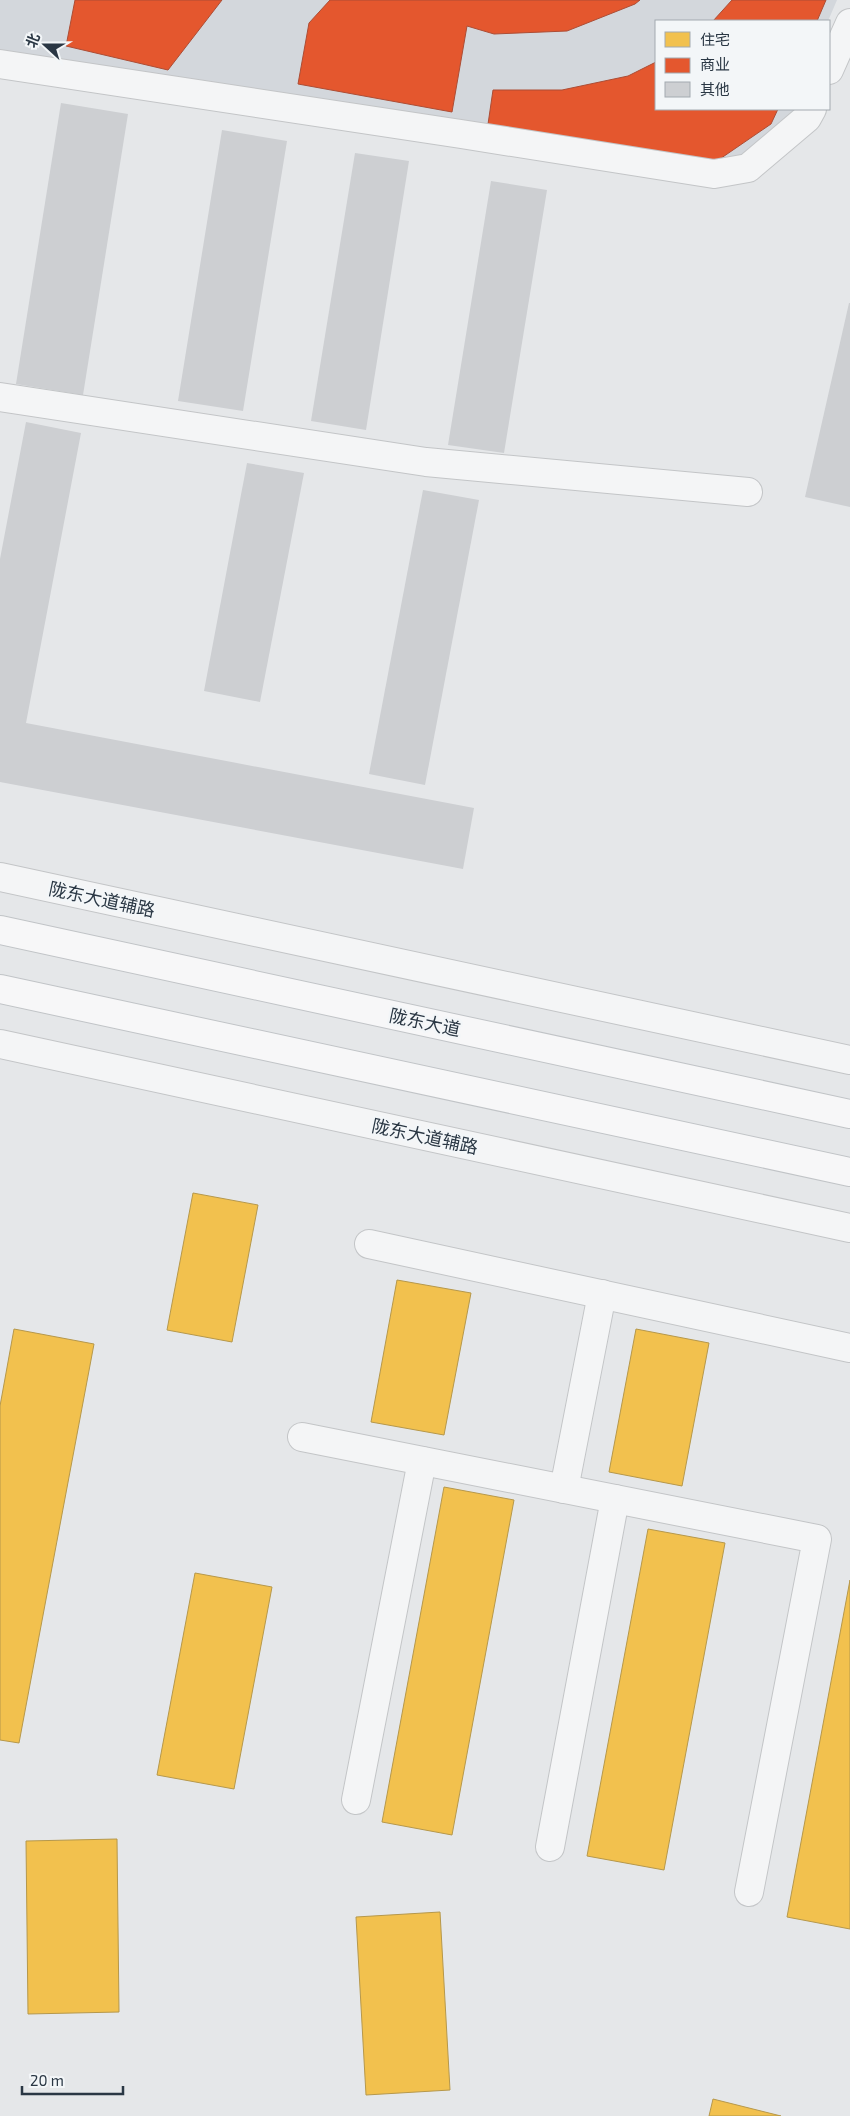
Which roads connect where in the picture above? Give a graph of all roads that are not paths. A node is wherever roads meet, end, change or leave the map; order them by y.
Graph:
1 (850, 23) edge
2 (0, 64) edge
3 (830, 68) edge
4 (811, 110) edge
5 (0, 397) edge
6 (748, 492) dead end
7 (0, 877) edge
8 (0, 930) edge
9 (0, 989) edge
10 (0, 1044) edge
11 (850, 1060) edge
12 (850, 1114) edge
13 (850, 1172) edge
14 (850, 1228) edge
15 (369, 1244) dead end
16 (602, 1294) junction
17 (850, 1348) edge
18 (302, 1437) dead end
19 (422, 1461) junction
20 (564, 1489) junction
21 (615, 1499) junction
22 (356, 1800) dead end
23 (550, 1847) dead end
24 (749, 1892) dead end

1 - 3 street
2 - 4 street
5 - 6 street
7 - 11 street, 陇东大道辅路
8 - 12 main road, 陇东大道
9 - 13 main road
10 - 14 street, 陇东大道辅路
15 - 16 street
16 - 17 street
16 - 20 street
18 - 19 street
19 - 20 street
19 - 22 street
20 - 21 street
21 - 23 street
21 - 24 street

